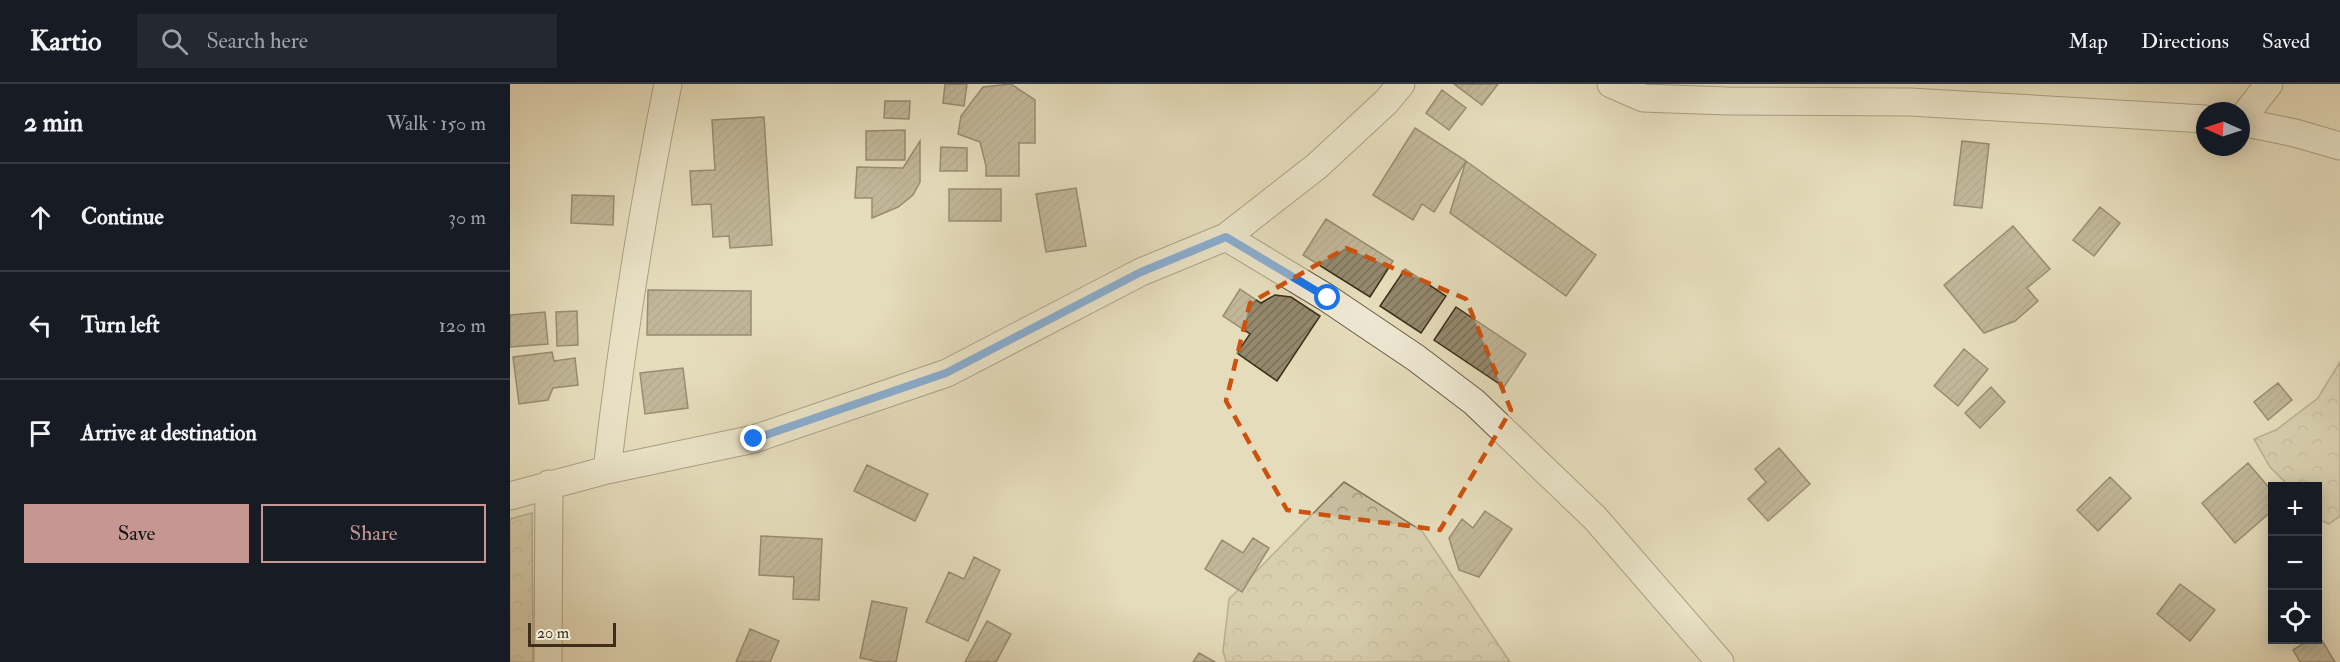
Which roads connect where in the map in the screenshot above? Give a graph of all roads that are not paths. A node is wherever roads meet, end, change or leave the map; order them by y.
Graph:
1 (668, 84) edge
2 (1401, 84) edge
3 (1611, 84) edge
4 (2269, 84) edge
5 (2250, 109) edge
6 (2196, 118) edge
7 (2250, 123) edge
8 (2340, 146) edge
9 (1226, 237) junction
10 (607, 470) junction
11 (549, 484) junction
12 (510, 496) edge
13 (548, 662) edge
14 (1720, 662) edge

1 - 10 street
2 - 9 street
3 - 6 street
4 - 5 street
7 - 8 street
9 - 10 street
9 - 14 street
10 - 11 street
11 - 12 street
11 - 13 street

